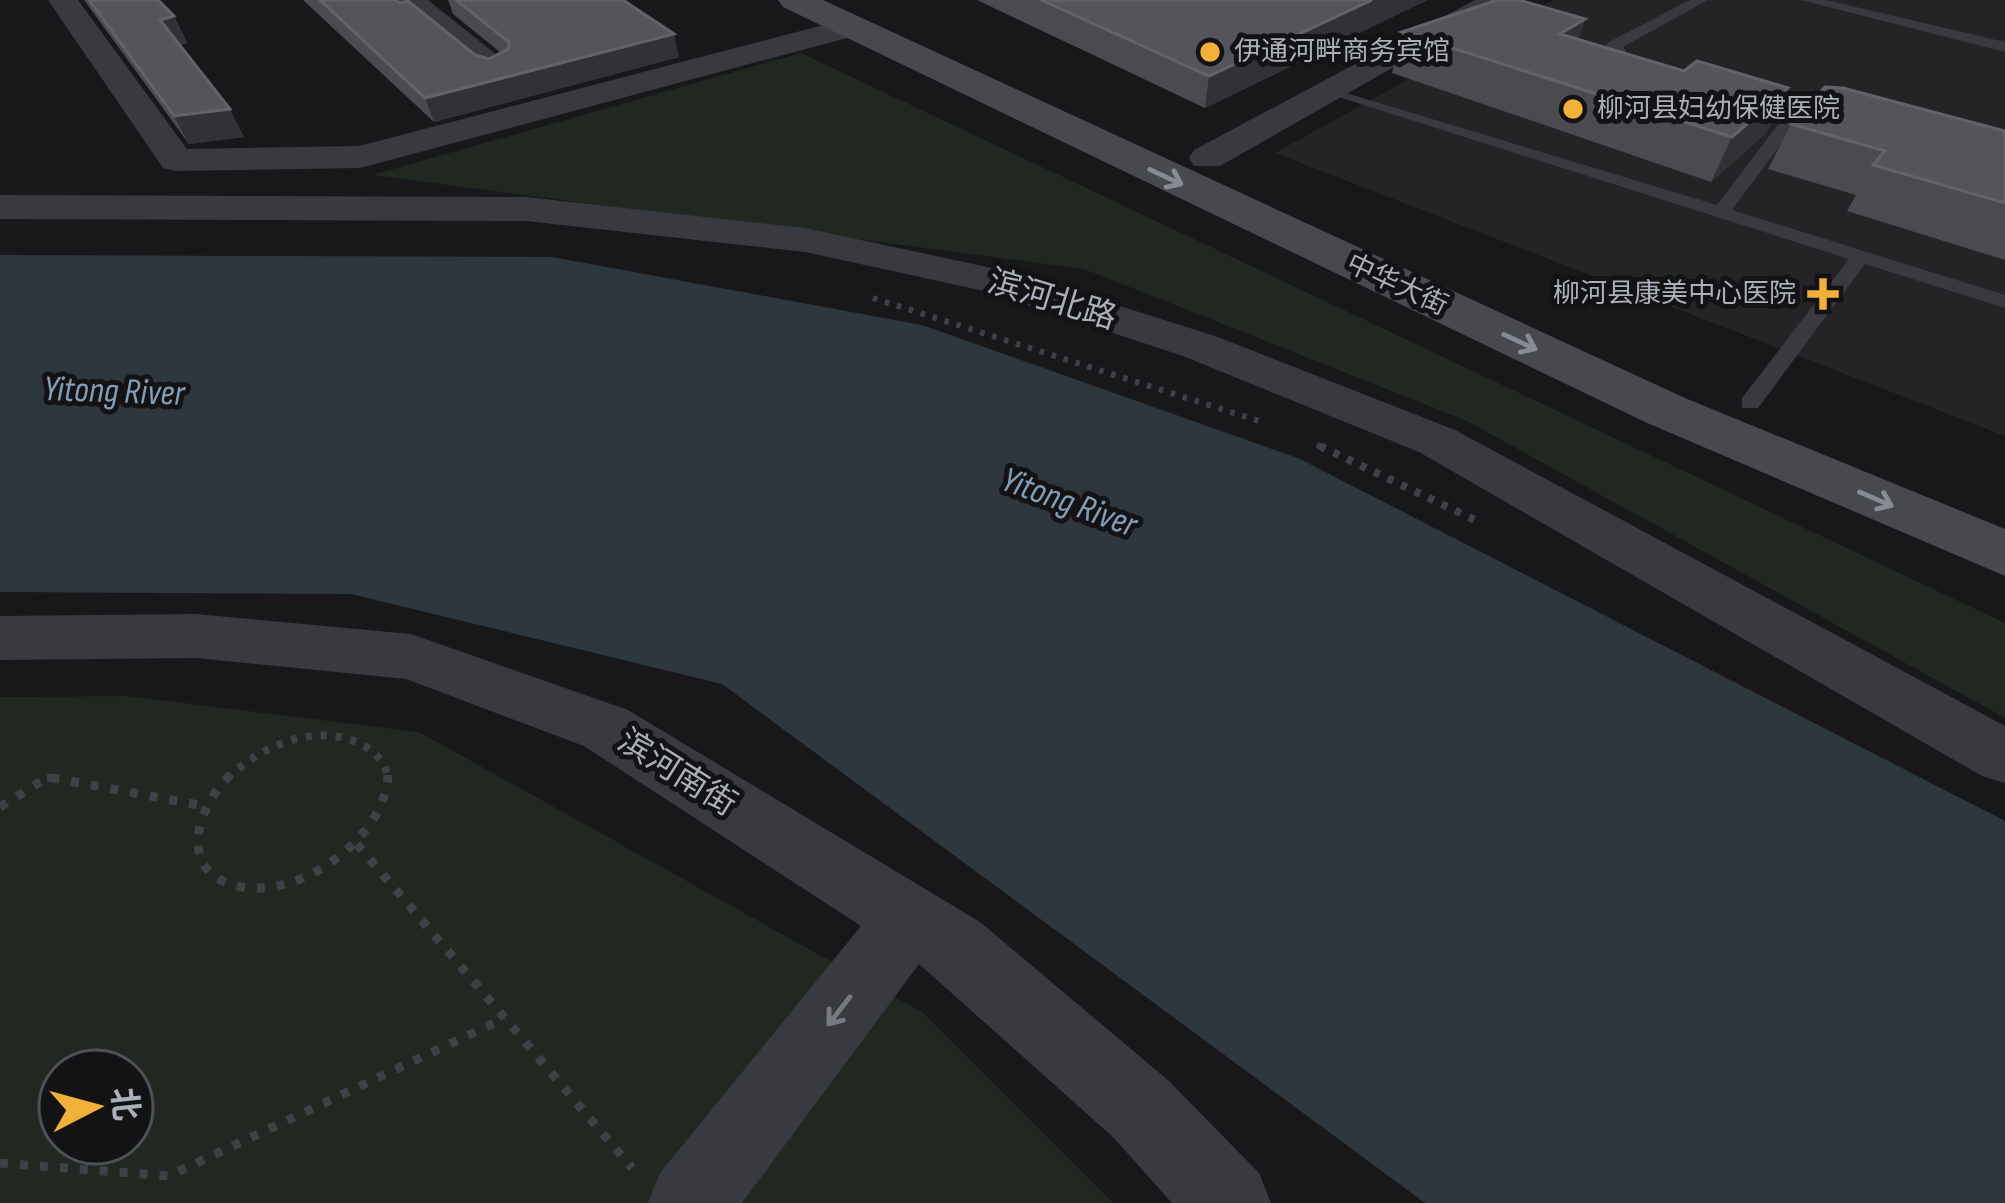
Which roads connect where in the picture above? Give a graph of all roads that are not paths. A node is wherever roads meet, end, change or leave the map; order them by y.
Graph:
1 (63, 0) edge
2 (410, 0) edge
3 (795, 0) edge
4 (1497, 0) edge
5 (1701, 0) edge
6 (1808, 0) edge
7 (853, 14) edge
8 (2005, 47) edge
9 (497, 68) edge
10 (1654, 79) edge
11 (1332, 90) junction
12 (1722, 100) edge
13 (1790, 120) junction
14 (1852, 125) edge
15 (1207, 158) junction
16 (0, 207) edge
17 (1720, 212) junction
18 (1861, 257) junction
19 (2005, 302) edge
20 (1750, 403) junction
21 (2005, 507) edge
22 (2005, 554) edge
23 (0, 638) edge
24 (2005, 757) edge
25 (911, 919) junction
26 (1199, 1192) edge
27 (669, 1195) edge

1 - 7 street
2 - 9 street
3 - 7 main road, 中华大街
4 - 11 street
5 - 10 lane
6 - 8 lane
7 - 15 main road, 中华大街
7 -> 22 main road, 中华大街
11 - 15 street
11 - 17 lane
12 - 13 lane
13 - 14 lane
13 - 17 lane
15 - 20 main road, 中华大街
16 - 24 street, 滨河北路
17 - 18 lane
18 - 19 lane
18 - 20 lane
20 - 21 main road, 中华大街
23 - 25 street, 滨河南街
25 - 26 street, 滨河南街
25 -> 27 street

